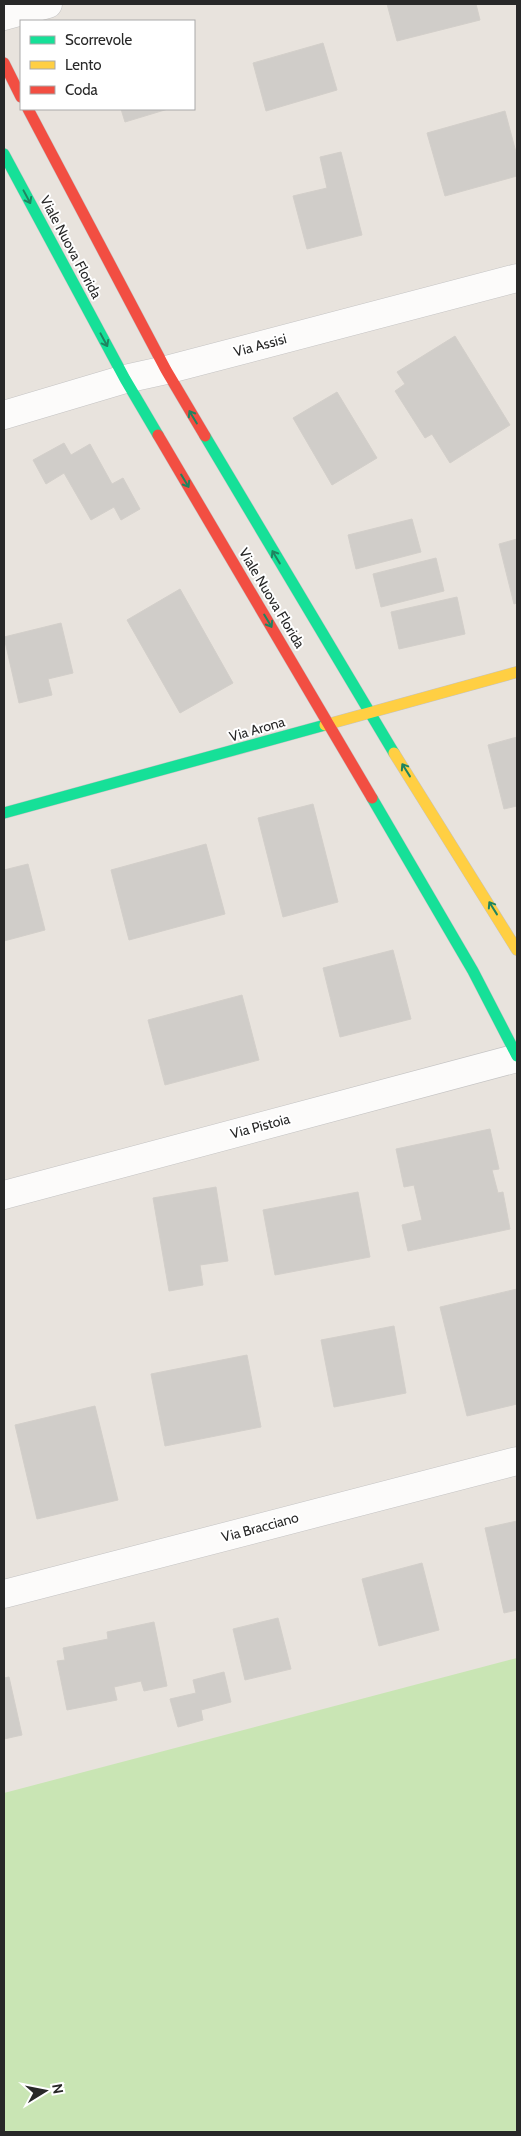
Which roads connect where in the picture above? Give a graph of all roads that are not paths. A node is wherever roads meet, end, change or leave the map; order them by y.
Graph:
1 (48, 4) edge
2 (4, 16) edge
3 (4, 63) edge
4 (20, 95) edge
5 (29, 110) edge
6 (4, 154) edge
7 (517, 278) edge
8 (166, 370) junction
9 (125, 379) junction
10 (4, 415) edge
11 (517, 672) edge
12 (369, 712) junction
13 (329, 724) junction
14 (4, 813) edge
15 (517, 950) edge
16 (517, 1057) edge
17 (4, 1195) edge
18 (517, 1461) edge
19 (4, 1594) edge

1 - 2 street
3 - 4 street
5 - 8 street, Viale Nuova Florida
6 -> 9 street, Viale Nuova Florida
7 - 8 street, Via Assisi
8 - 9 street, Via Assisi
12 -> 8 street, Viale Nuova Florida
9 - 10 street, Via Assisi
9 -> 13 street, Viale Nuova Florida
11 - 12 street, Via Arona
12 - 13 street, Via Arona
15 -> 12 street, Viale Nuova Florida
13 - 14 street, Via Arona
13 - 16 street, Viale Nuova Florida
16 - 17 street, Via Pistoia
18 - 19 street, Via Bracciano

